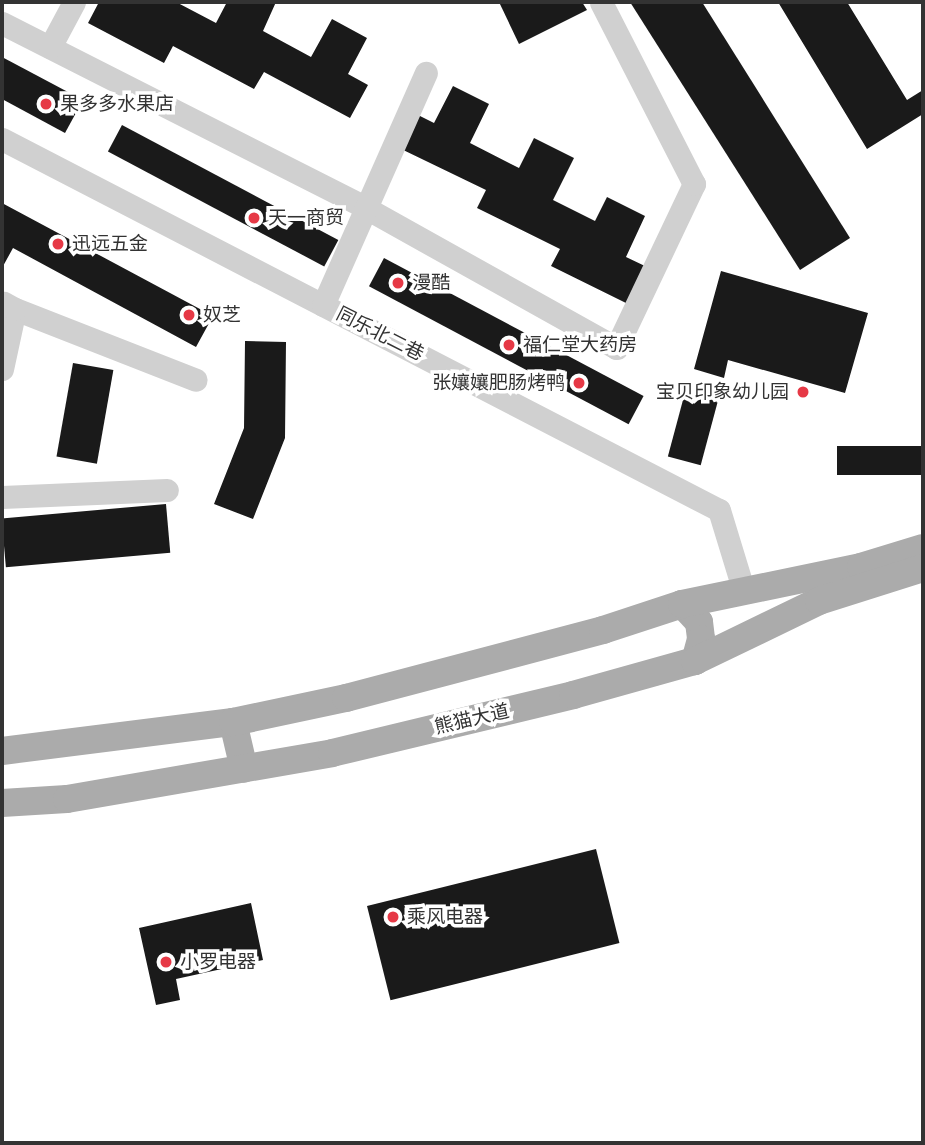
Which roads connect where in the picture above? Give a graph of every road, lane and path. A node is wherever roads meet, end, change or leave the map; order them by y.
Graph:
1 (74, 2) edge
2 (601, 2) edge
3 (2, 23) edge
4 (50, 47) junction
5 (426, 73) dead end
6 (2, 139) edge
7 (366, 208) junction
8 (323, 305) junction
9 (8, 306) edge
10 (2, 369) edge
11 (196, 380) dead end
12 (167, 490) dead end
13 (2, 498) edge
14 (923, 548) edge
15 (923, 568) edge
16 (744, 592) junction
17 (682, 604) junction
18 (695, 661) junction
19 (233, 722) junction
20 (2, 751) edge
21 (244, 769) junction
22 (2, 803) edge

1 - 4 street
2 - 7 street
3 - 4 street
4 - 7 street
5 - 7 street
6 - 8 street, 同乐北二巷
7 - 8 street
8 - 16 street, 同乐北二巷
9 - 10 street
9 - 11 street
12 - 13 street
14 - 16 main road
15 - 18 main road, 熊猫大道
16 - 17 main road
17 - 18 main road
17 - 19 main road
18 - 21 main road, 熊猫大道
19 - 20 main road
19 - 21 main road
21 - 22 main road, 熊猫大道

